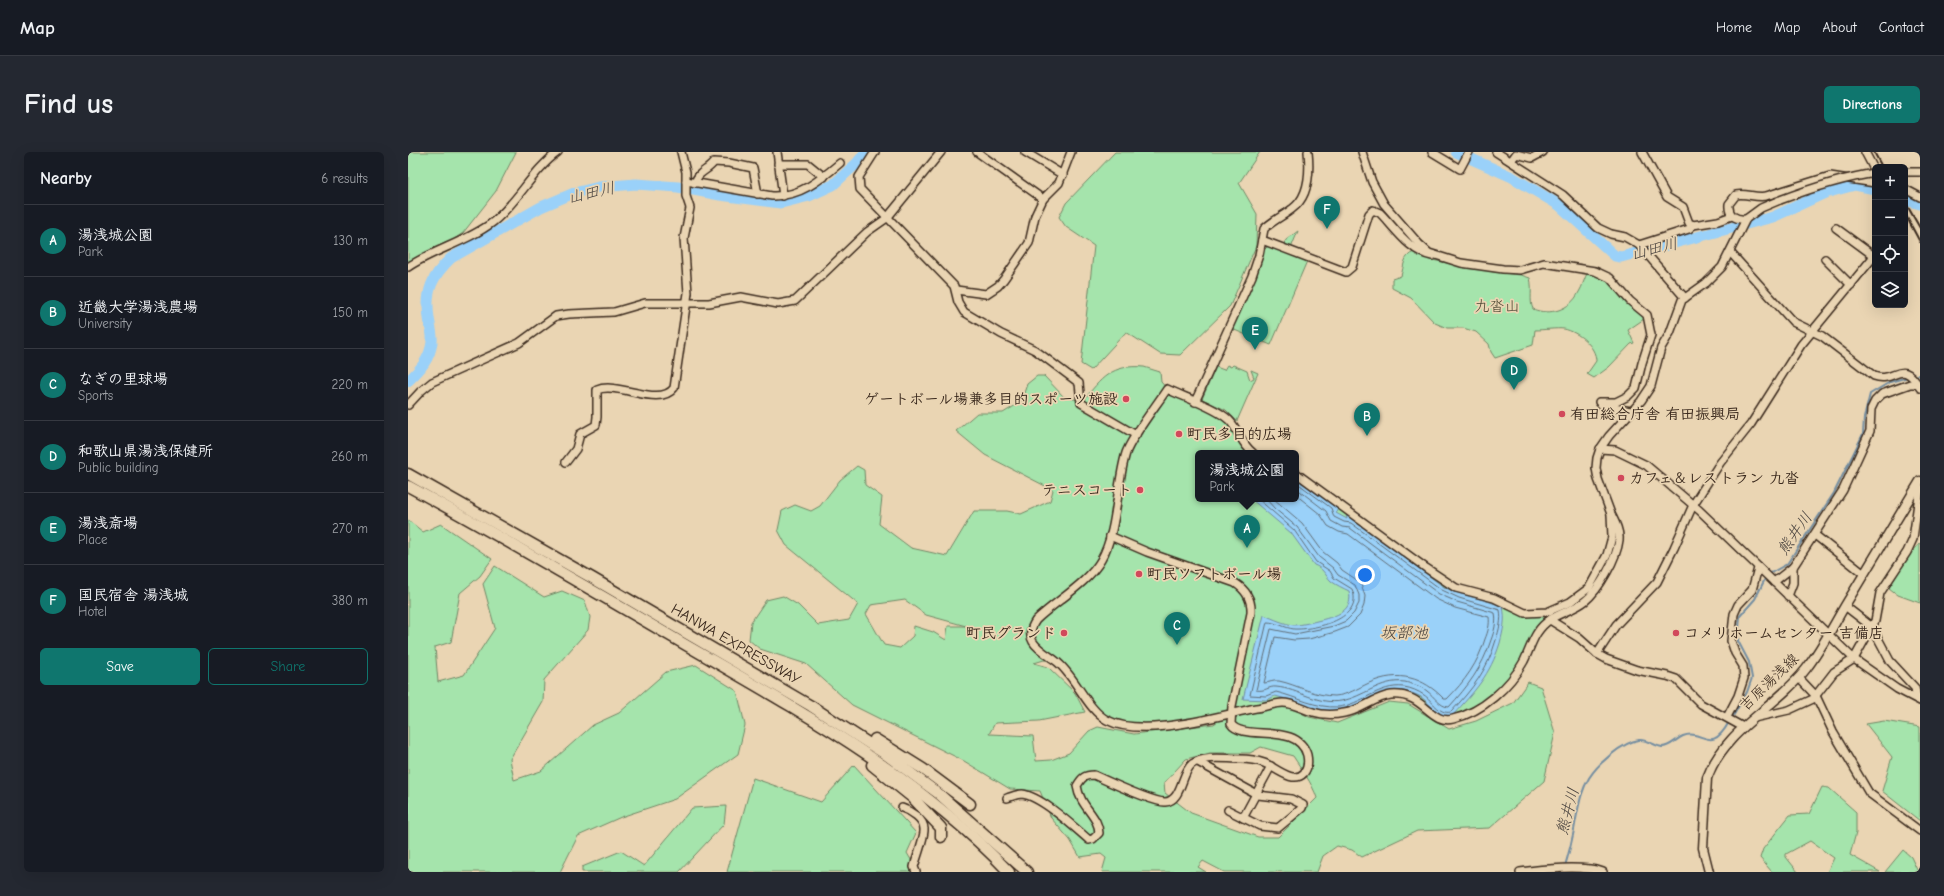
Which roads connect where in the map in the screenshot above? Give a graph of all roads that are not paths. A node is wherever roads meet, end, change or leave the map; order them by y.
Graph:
1 (558, 152) edge
2 (682, 152) edge
3 (777, 152) edge
4 (875, 152) edge
5 (941, 152) edge
6 (977, 152) edge
7 (1025, 152) edge
8 (1071, 152) edge
9 (1308, 152) edge
10 (1362, 152) edge
11 (1432, 152) edge
12 (1469, 152) edge
13 (1496, 152) edge
14 (1543, 152) edge
15 (1642, 152) edge
16 (1865, 152) edge
17 (1511, 161) junction
18 (840, 163) dead end
19 (778, 164) junction
20 (1872, 166) edge
21 (1908, 172) edge
22 (1920, 172) edge
23 (1872, 173) edge
24 (1063, 175) junction
25 (824, 177) junction
26 (686, 182) junction
27 (696, 183) junction
28 (1872, 183) edge
29 (1908, 191) edge
30 (758, 194) junction
31 (783, 196) junction
32 (1920, 197) edge
33 (1043, 199) junction
34 (1732, 216) junction
35 (887, 218) junction
36 (1746, 219) junction
37 (1693, 225) junction
38 (1836, 228) dead end
39 (1262, 240) junction
40 (1639, 245) junction
41 (1730, 252) junction
42 (1872, 254) edge
43 (1440, 257) junction
44 (1872, 258) edge
45 (1825, 259) dead end
46 (408, 267) edge
47 (1851, 285) junction
48 (956, 290) junction
49 (1685, 298) junction
50 (687, 302) junction
51 (1812, 331) junction
52 (1919, 386) edge
53 (1195, 402) junction
54 (408, 405) edge
55 (1631, 411) junction
56 (1136, 435) junction
57 (1600, 449) junction
58 (1250, 450) edge
59 (566, 462) dead end
60 (408, 469) edge
61 (408, 474) edge
62 (1299, 475) edge
63 (1920, 481) edge
64 (408, 486) edge
65 (1920, 488) edge
66 (408, 490) edge
67 (1693, 505) junction
68 (1612, 514) junction
69 (471, 515) junction
70 (1815, 535) junction
71 (1110, 536) junction
72 (1793, 567) junction
73 (1761, 570) junction
74 (1864, 574) junction
75 (1772, 581) junction
76 (1788, 596) junction
77 (1844, 606) junction
78 (1550, 620) junction
79 (1872, 627) junction
80 (1828, 635) junction
81 (1597, 654) junction
82 (1854, 659) junction
83 (1799, 678) junction
84 (1816, 696) junction
85 (1918, 700) edge
86 (811, 706) junction
87 (794, 708) junction
88 (1231, 713) junction
89 (1727, 717) junction
90 (1752, 719) junction
91 (1743, 727) junction
92 (1198, 762) junction
93 (1271, 766) junction
94 (1256, 794) junction
95 (1007, 798) dead end
96 (970, 804) dead end
97 (902, 808) dead end
98 (1228, 810) dead end
99 (1243, 818) junction
100 (1920, 831) edge
101 (942, 837) dead end
102 (1708, 871) edge
103 (916, 872) edge
104 (1009, 872) edge
105 (1028, 872) edge
106 (1520, 872) edge
107 (1603, 872) edge

1 - 46 street
2 - 26 street
3 - 19 street
4 - 35 street
5 - 35 street
6 - 33 street
7 - 24 street
8 - 24 street
9 - 39 street
10 - 43 street
11 - 12 street
13 - 17 street
14 - 17 street
15 - 37 street
16 - 20 street
17 - 40 street
18 - 25 street
19 - 25 street
19 - 31 street
21 - 22 street
23 - 36 street, bridge
24 - 33 street
25 - 31 street
26 - 27 street
26 - 50 street
27 - 30 street
27 - 30 street
28 - 34 street
29 - 32 street
30 - 31 street
33 - 48 street
34 - 36 street
34 - 37 street
35 - 48 street
35 - 50 street
36 - 41 street
37 - 40 street
38 - 42 street
39 - 43 street
39 - 53 street
40 - 49 street
41 - 49 street
41 - 51 street
43 - 55 street
44 - 47 street
45 - 47 street
47 - 51 street
48 - 56 street
49 - 55 street
50 - 54 street
50 - 59 street
51 - 52 street
51 - 67 street
52 - 70 street
53 - 56 street
53 - 58 street
55 - 57 street
56 - 71 street
57 - 67 street
57 - 68 street
60 - 69 highway
61 - 69 highway, HANWA EXPRESSWAY
62 - 68 street
63 - 74 main road, 吉原湯浅線
64 - 69 highway, HANWA EXPRESSWAY
65 - 79 street
66 - 69 highway
67 - 73 street
67 - 81 street
68 - 78 street
69 - 86 highway, HANWA EXPRESSWAY
69 - 87 highway, HANWA EXPRESSWAY
70 - 72 street
70 - 74 street
71 - 88 street
71 - 88 street
72 - 75 street
72 - 76 street
73 - 75 street
73 - 89 street
74 - 77 main road, 吉原湯浅線
75 - 76 street
76 - 80 street
77 - 79 street
77 - 80 main road, 吉原湯浅線
78 - 81 street
78 - 88 street
79 - 82 street
79 - 85 street
80 - 82 street
80 - 83 main road, 吉原湯浅線
81 - 89 street
82 - 84 street
82 - 85 street
83 - 84 street
83 - 90 main road, 吉原湯浅線
84 - 90 street
84 - 100 street
86 - 96 highway
86 - 105 highway, HANWA EXPRESSWAY
87 - 101 highway
87 - 104 highway, HANWA EXPRESSWAY
88 - 93 street
89 - 91 street
90 - 91 main road, 吉原湯浅線
91 - 102 main road, 吉原湯浅線
92 - 93 street
92 - 94 street
92 - 95 street
93 - 94 street
94 - 99 street
94 - 99 street
97 - 103 street
98 - 99 street
106 - 107 street

